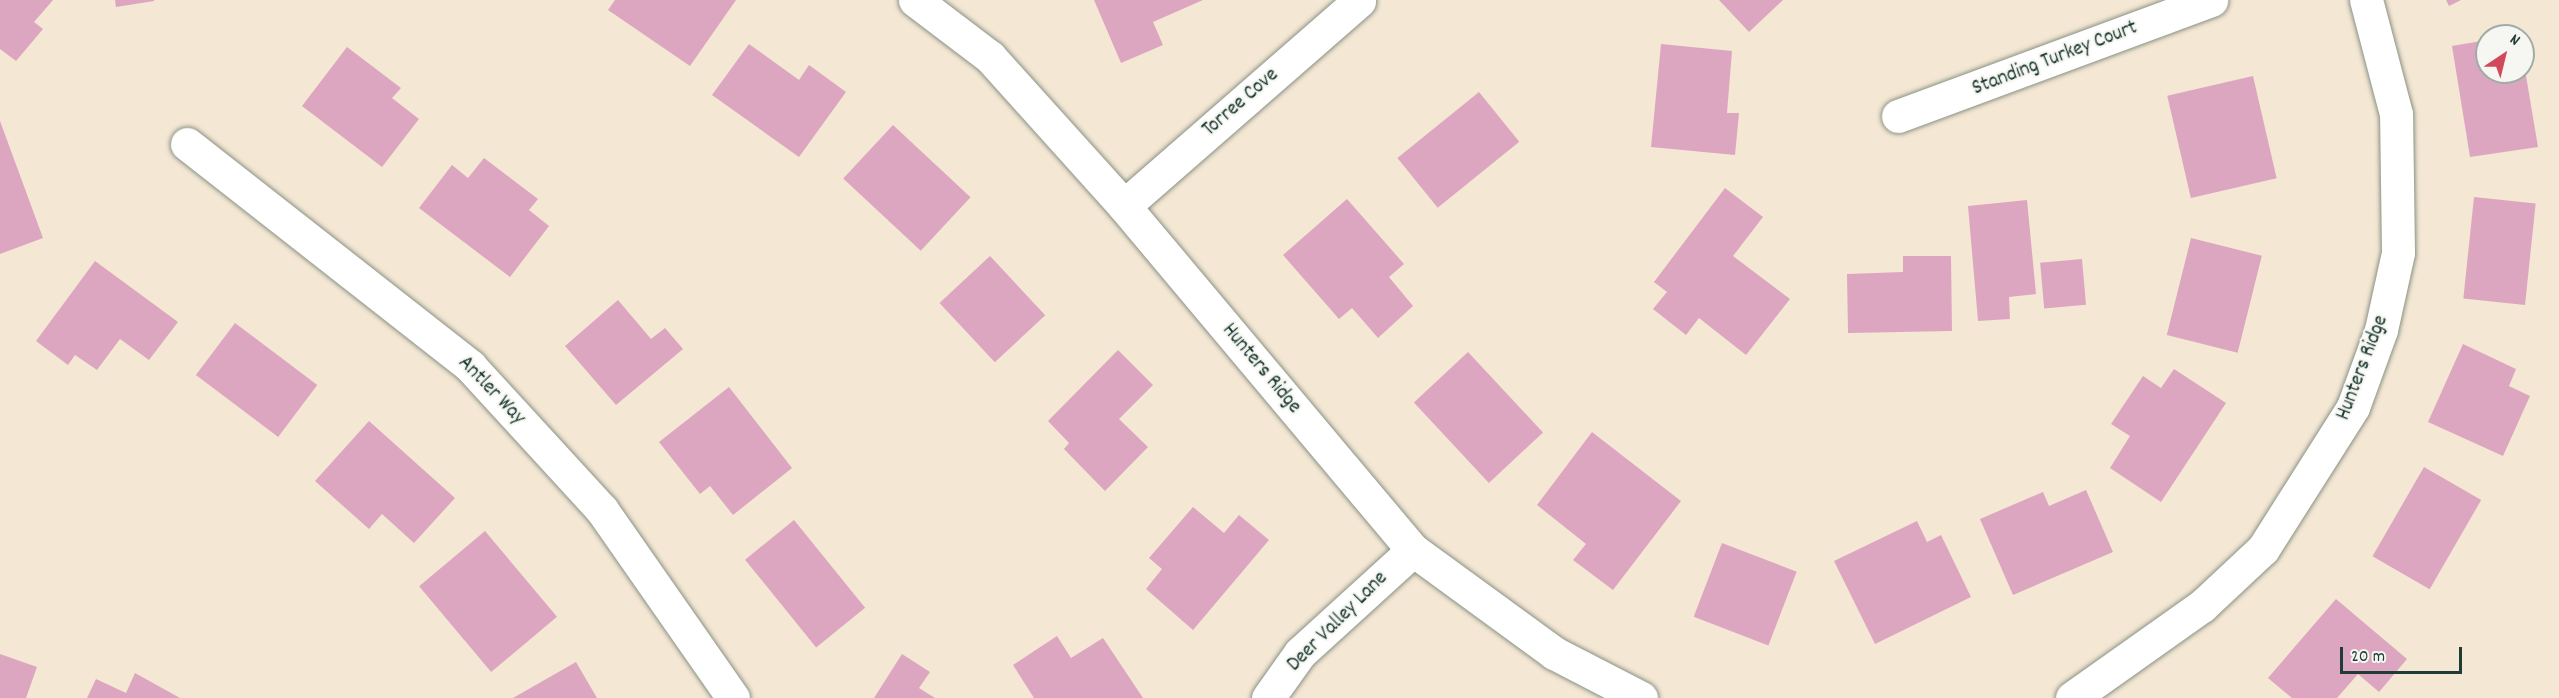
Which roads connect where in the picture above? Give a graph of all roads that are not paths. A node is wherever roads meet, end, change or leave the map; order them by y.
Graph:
1 (915, 0) edge
2 (2211, 0) edge
3 (2366, 0) edge
4 (1359, 1) edge
5 (1898, 116) dead end
6 (187, 144) dead end
7 (1124, 206) junction
8 (1413, 550) junction
9 (733, 698) edge
10 (1268, 698) edge
11 (1641, 698) edge
12 (2072, 698) edge

1 - 7 street, Hunters Ridge
2 - 5 street, Standing Turkey Court
3 - 12 street, Hunters Ridge
4 - 7 street, Torree Cove
6 - 9 street, Antler Way
7 - 8 street, Hunters Ridge
8 - 10 street, Deer Valley Lane
8 - 11 street, Hunters Ridge

